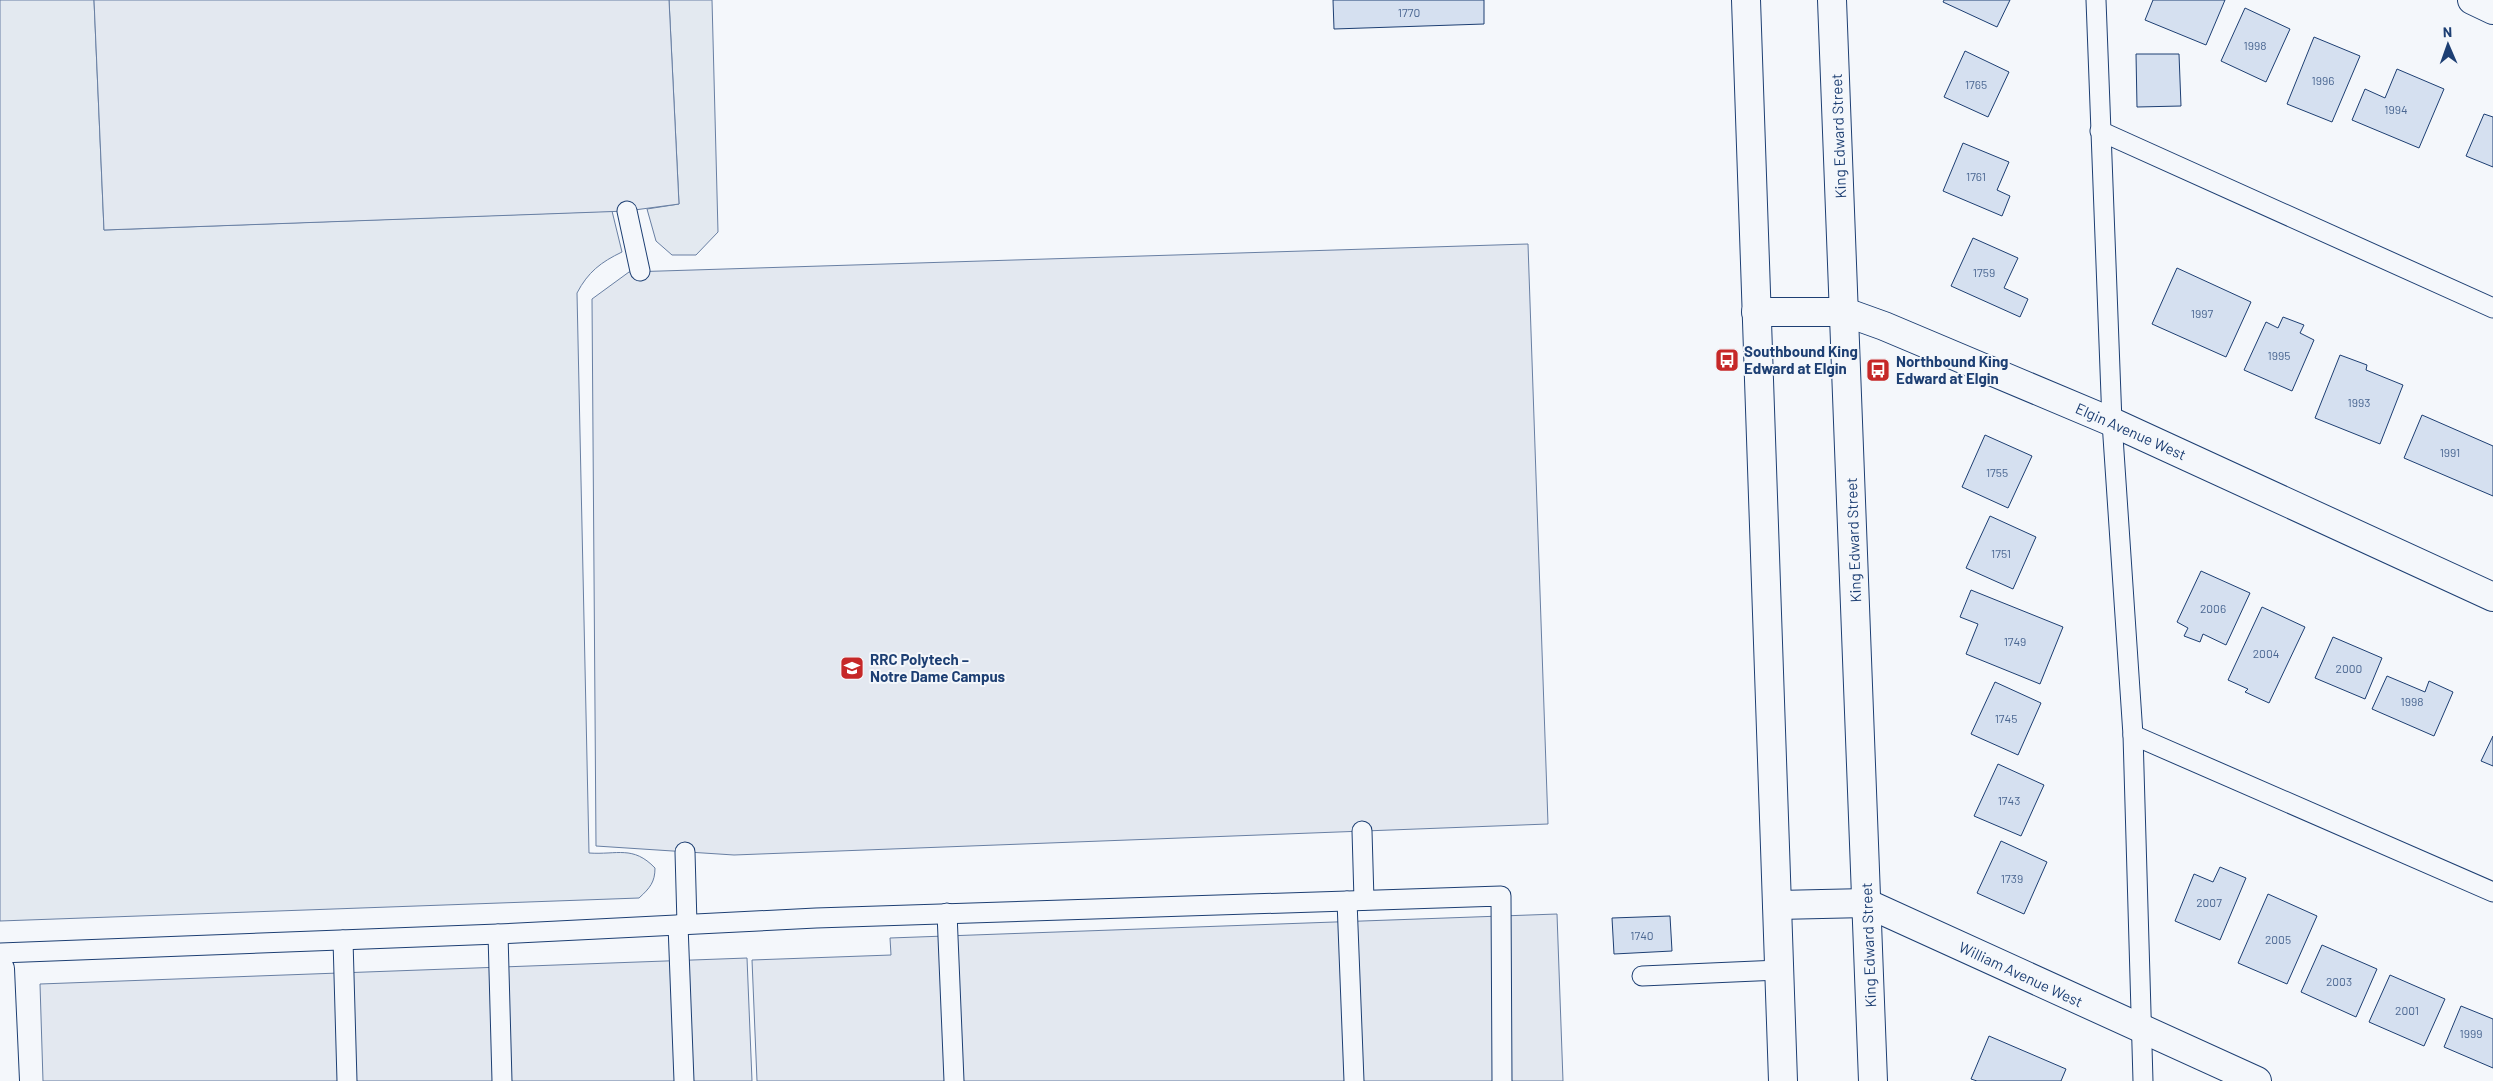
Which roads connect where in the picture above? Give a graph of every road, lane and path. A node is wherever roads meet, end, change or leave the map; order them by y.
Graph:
1 (1746, 0) edge
2 (1832, 0) edge
3 (2096, 0) edge
4 (2472, 0) edge
5 (2493, 10) edge
6 (2100, 130) junction
7 (627, 210) dead end
8 (640, 271) dead end
9 (2493, 308) edge
10 (1756, 312) junction
11 (1845, 312) junction
12 (2112, 422) junction
13 (2493, 597) edge
14 (2133, 735) junction
15 (1362, 832) dead end
16 (685, 852) dead end
17 (2493, 892) edge
18 (1355, 900) junction
19 (1866, 903) junction
20 (1777, 905) junction
21 (947, 913) junction
22 (683, 924) junction
23 (498, 934) junction
24 (343, 940) junction
25 (0, 952) edge
26 (0, 968) edge
27 (1779, 970) junction
28 (1642, 976) dead end
29 (2142, 1030) junction
30 (5, 1081) edge
31 (347, 1081) edge
32 (502, 1081) edge
33 (684, 1081) edge
34 (954, 1081) edge
35 (1354, 1081) edge
36 (1502, 1081) edge
37 (1783, 1081) edge
38 (1873, 1081) edge
39 (2143, 1081) edge
40 (2257, 1081) edge

1 - 10 main road
2 - 11 main road, King Edward Street
3 - 6 lane
4 - 5 main road
6 - 9 lane
6 - 12 lane
7 - 8 lane
10 - 11 main road, Elgin Avenue West
10 - 20 main road
11 - 12 main road, Elgin Avenue West
11 - 19 main road, King Edward Street
12 - 13 main road, Elgin Avenue West
12 - 14 lane
14 - 17 lane
14 - 29 lane
15 - 18 lane
16 - 22 lane
18 - 21 lane
18 - 35 lane
18 - 36 lane
19 - 20 main road, William Avenue West
19 - 29 main road, William Avenue West
19 - 38 main road, King Edward Street
20 - 27 main road
21 - 22 lane
21 - 34 lane
22 - 23 lane
22 - 33 lane
23 - 24 lane
23 - 32 lane
24 - 25 lane
24 - 31 lane
26 - 30 main road
27 - 28 lane
27 - 37 main road
29 - 39 lane
29 - 40 main road, William Avenue West

